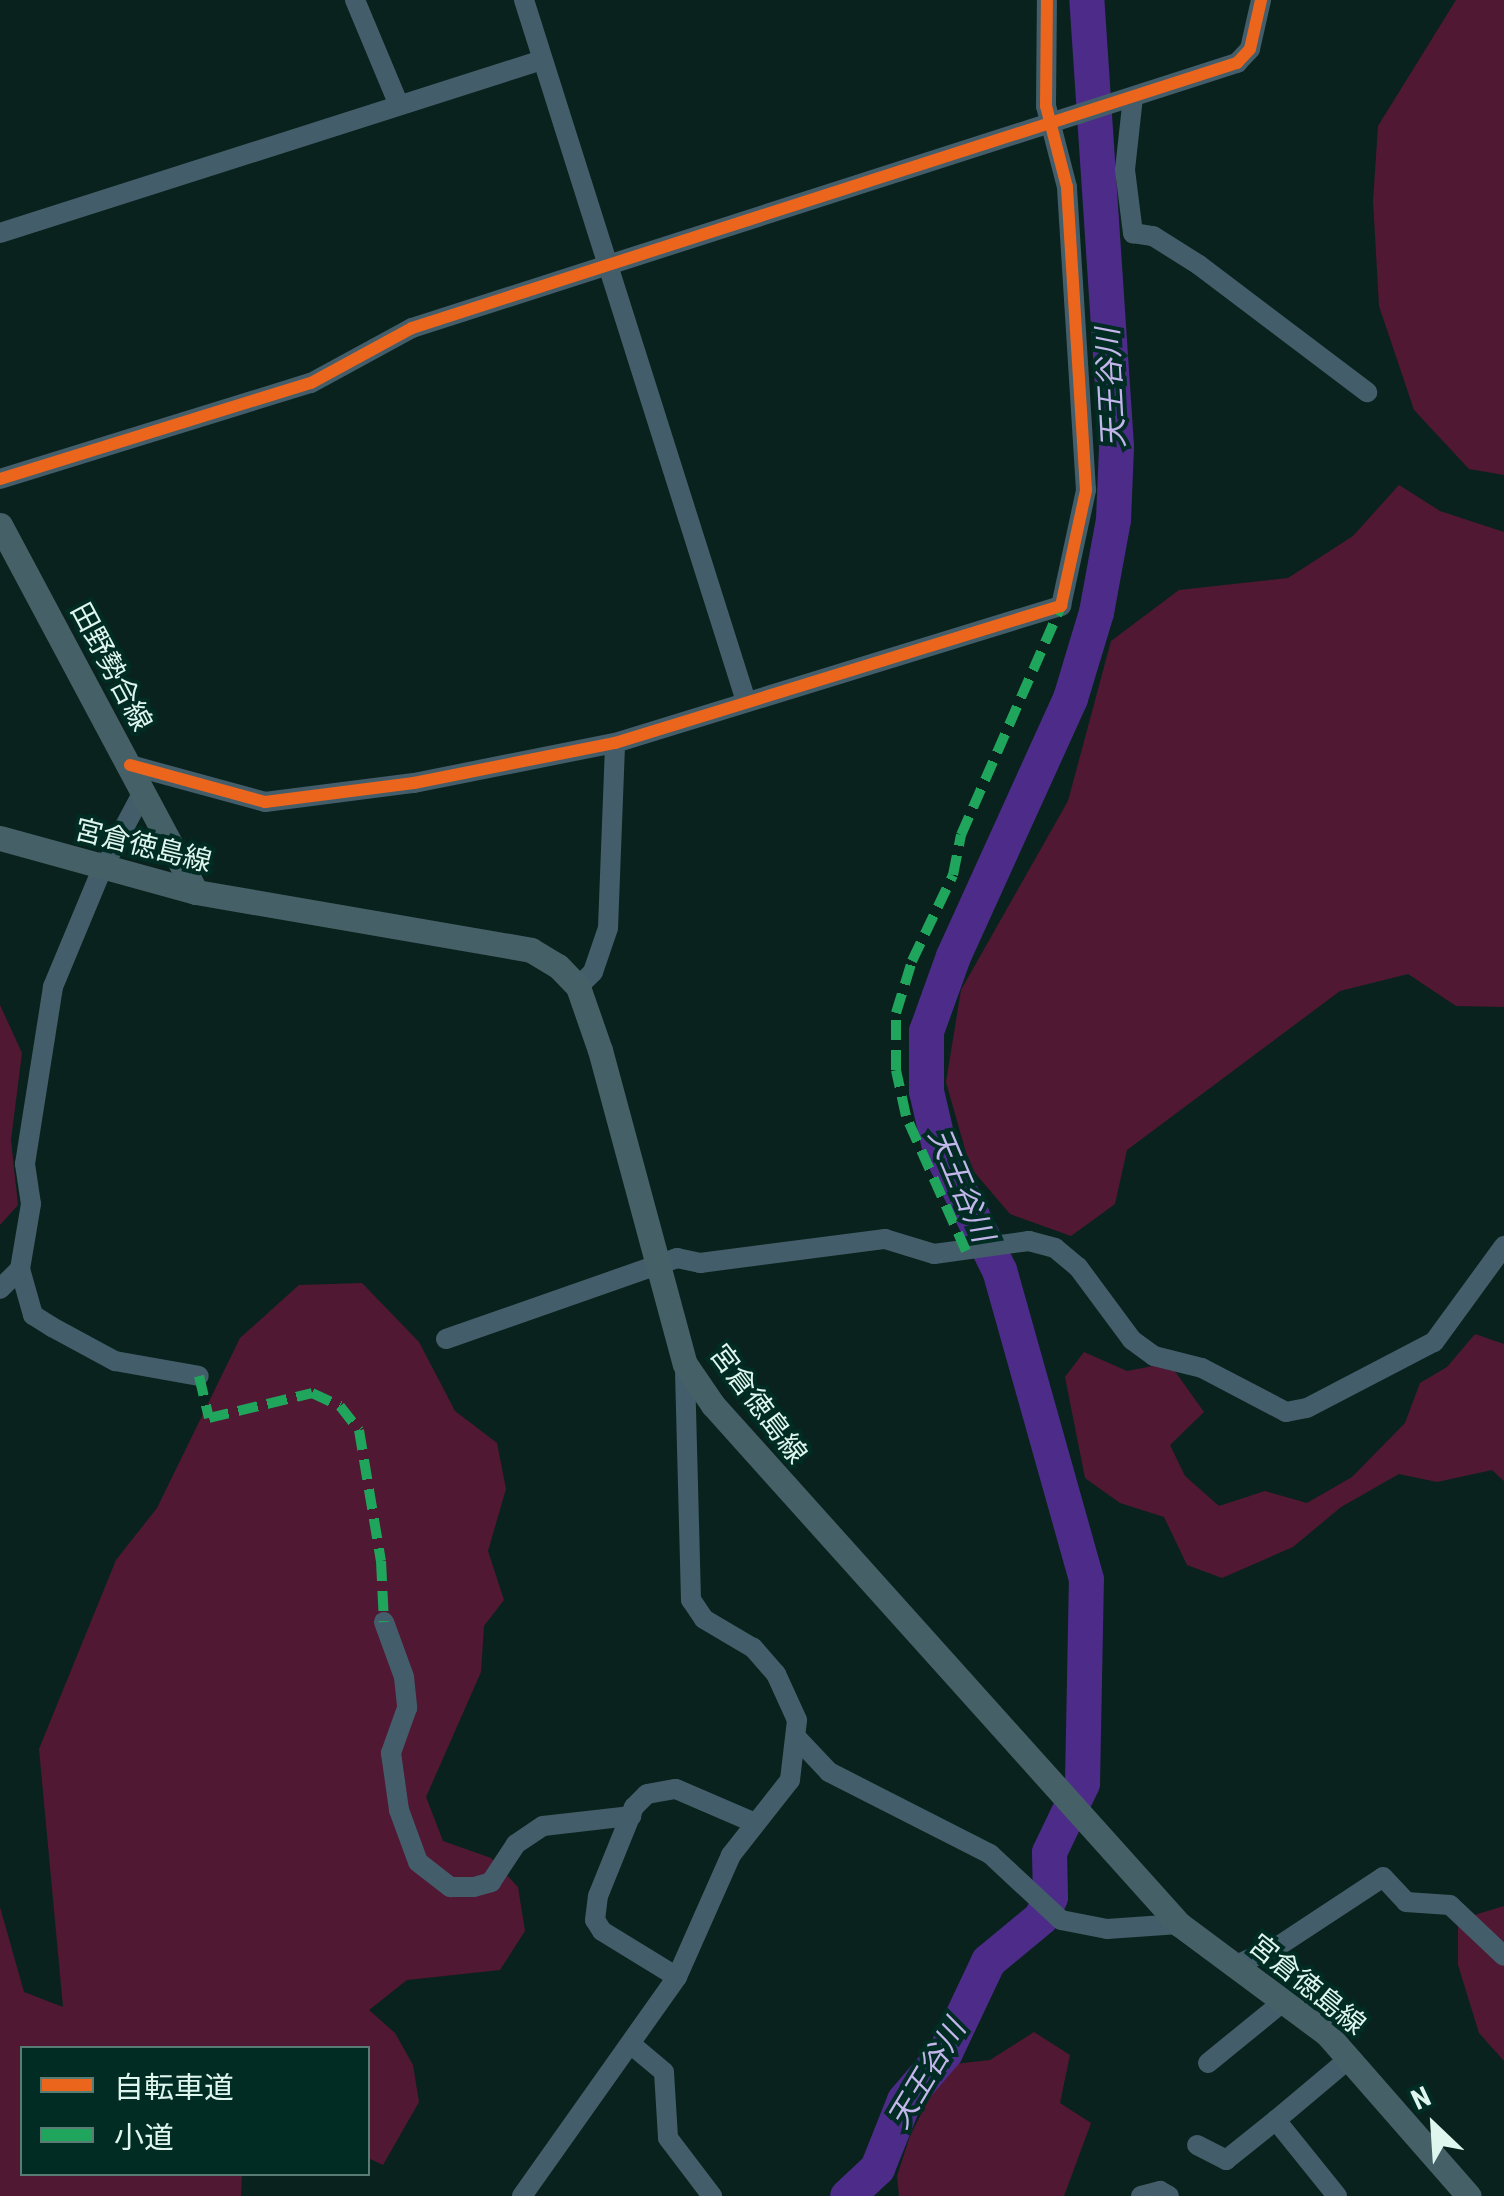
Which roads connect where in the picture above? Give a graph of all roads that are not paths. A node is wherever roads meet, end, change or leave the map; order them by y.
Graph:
1 (355, 0) edge
2 (524, 0) edge
3 (1048, 0) edge
4 (1261, 0) edge
5 (542, 60) junction
6 (1128, 99) junction
7 (398, 103) junction
8 (1055, 123) junction
9 (0, 233) edge
10 (608, 264) junction
11 (1367, 392) dead end
12 (0, 479) edge
13 (0, 525) edge
14 (746, 702) junction
15 (615, 743) junction
16 (130, 765) junction
17 (144, 792) junction
18 (0, 838) edge
19 (102, 870) junction
20 (196, 892) junction
21 (578, 986) junction
22 (1504, 1246) edge
23 (656, 1267) junction
24 (20, 1270) junction
25 (0, 1289) edge
26 (446, 1339) dead end
27 (686, 1364) junction
28 (199, 1376) dead end
29 (384, 1622) dead end
30 (796, 1736) junction
31 (631, 1816) junction
32 (755, 1823) junction
33 (1178, 1924) junction
34 (1504, 1956) edge
35 (1236, 1965) junction
36 (677, 1978) junction
37 (1284, 2001) junction
38 (633, 2046) junction
39 (1350, 2058) junction
40 (1208, 2064) dead end
41 (1276, 2120) junction
42 (1197, 2144) dead end
43 (1458, 2192) edge
44 (522, 2196) edge
45 (712, 2196) edge
46 (1141, 2196) edge
47 (1168, 2196) edge
48 (1336, 2196) edge

1 - 7 street
2 - 5 street
3 - 8 street
4 - 6 street
5 - 7 street
5 - 10 street
6 - 8 street
6 - 11 street
7 - 9 street
8 - 10 street
8 - 14 street
10 - 12 street
10 - 14 street
13 - 16 main road, 田野勢合線
14 - 15 street
15 - 16 street
15 - 21 street
16 - 17 main road, 田野勢合線
17 - 19 street
17 - 20 main road, 田野勢合線
18 - 19 main road, 宮倉徳島線
19 - 20 main road, 宮倉徳島線
19 - 24 street
20 - 21 main road, 宮倉徳島線
21 - 23 main road, 宮倉徳島線
22 - 23 street
23 - 26 street
23 - 27 main road, 宮倉徳島線
24 - 25 street
24 - 28 street
27 - 30 street
27 - 33 main road, 宮倉徳島線
29 - 31 street
30 - 32 street
30 - 33 street
31 - 32 street
31 - 36 street
32 - 36 street
33 - 35 main road, 宮倉徳島線
34 - 35 street
35 - 37 main road, 宮倉徳島線
36 - 38 street
37 - 39 main road, 宮倉徳島線
37 - 40 street
38 - 44 street
38 - 45 street
39 - 41 street
39 - 43 main road, 宮倉徳島線
41 - 42 street
41 - 48 street
46 - 47 street

